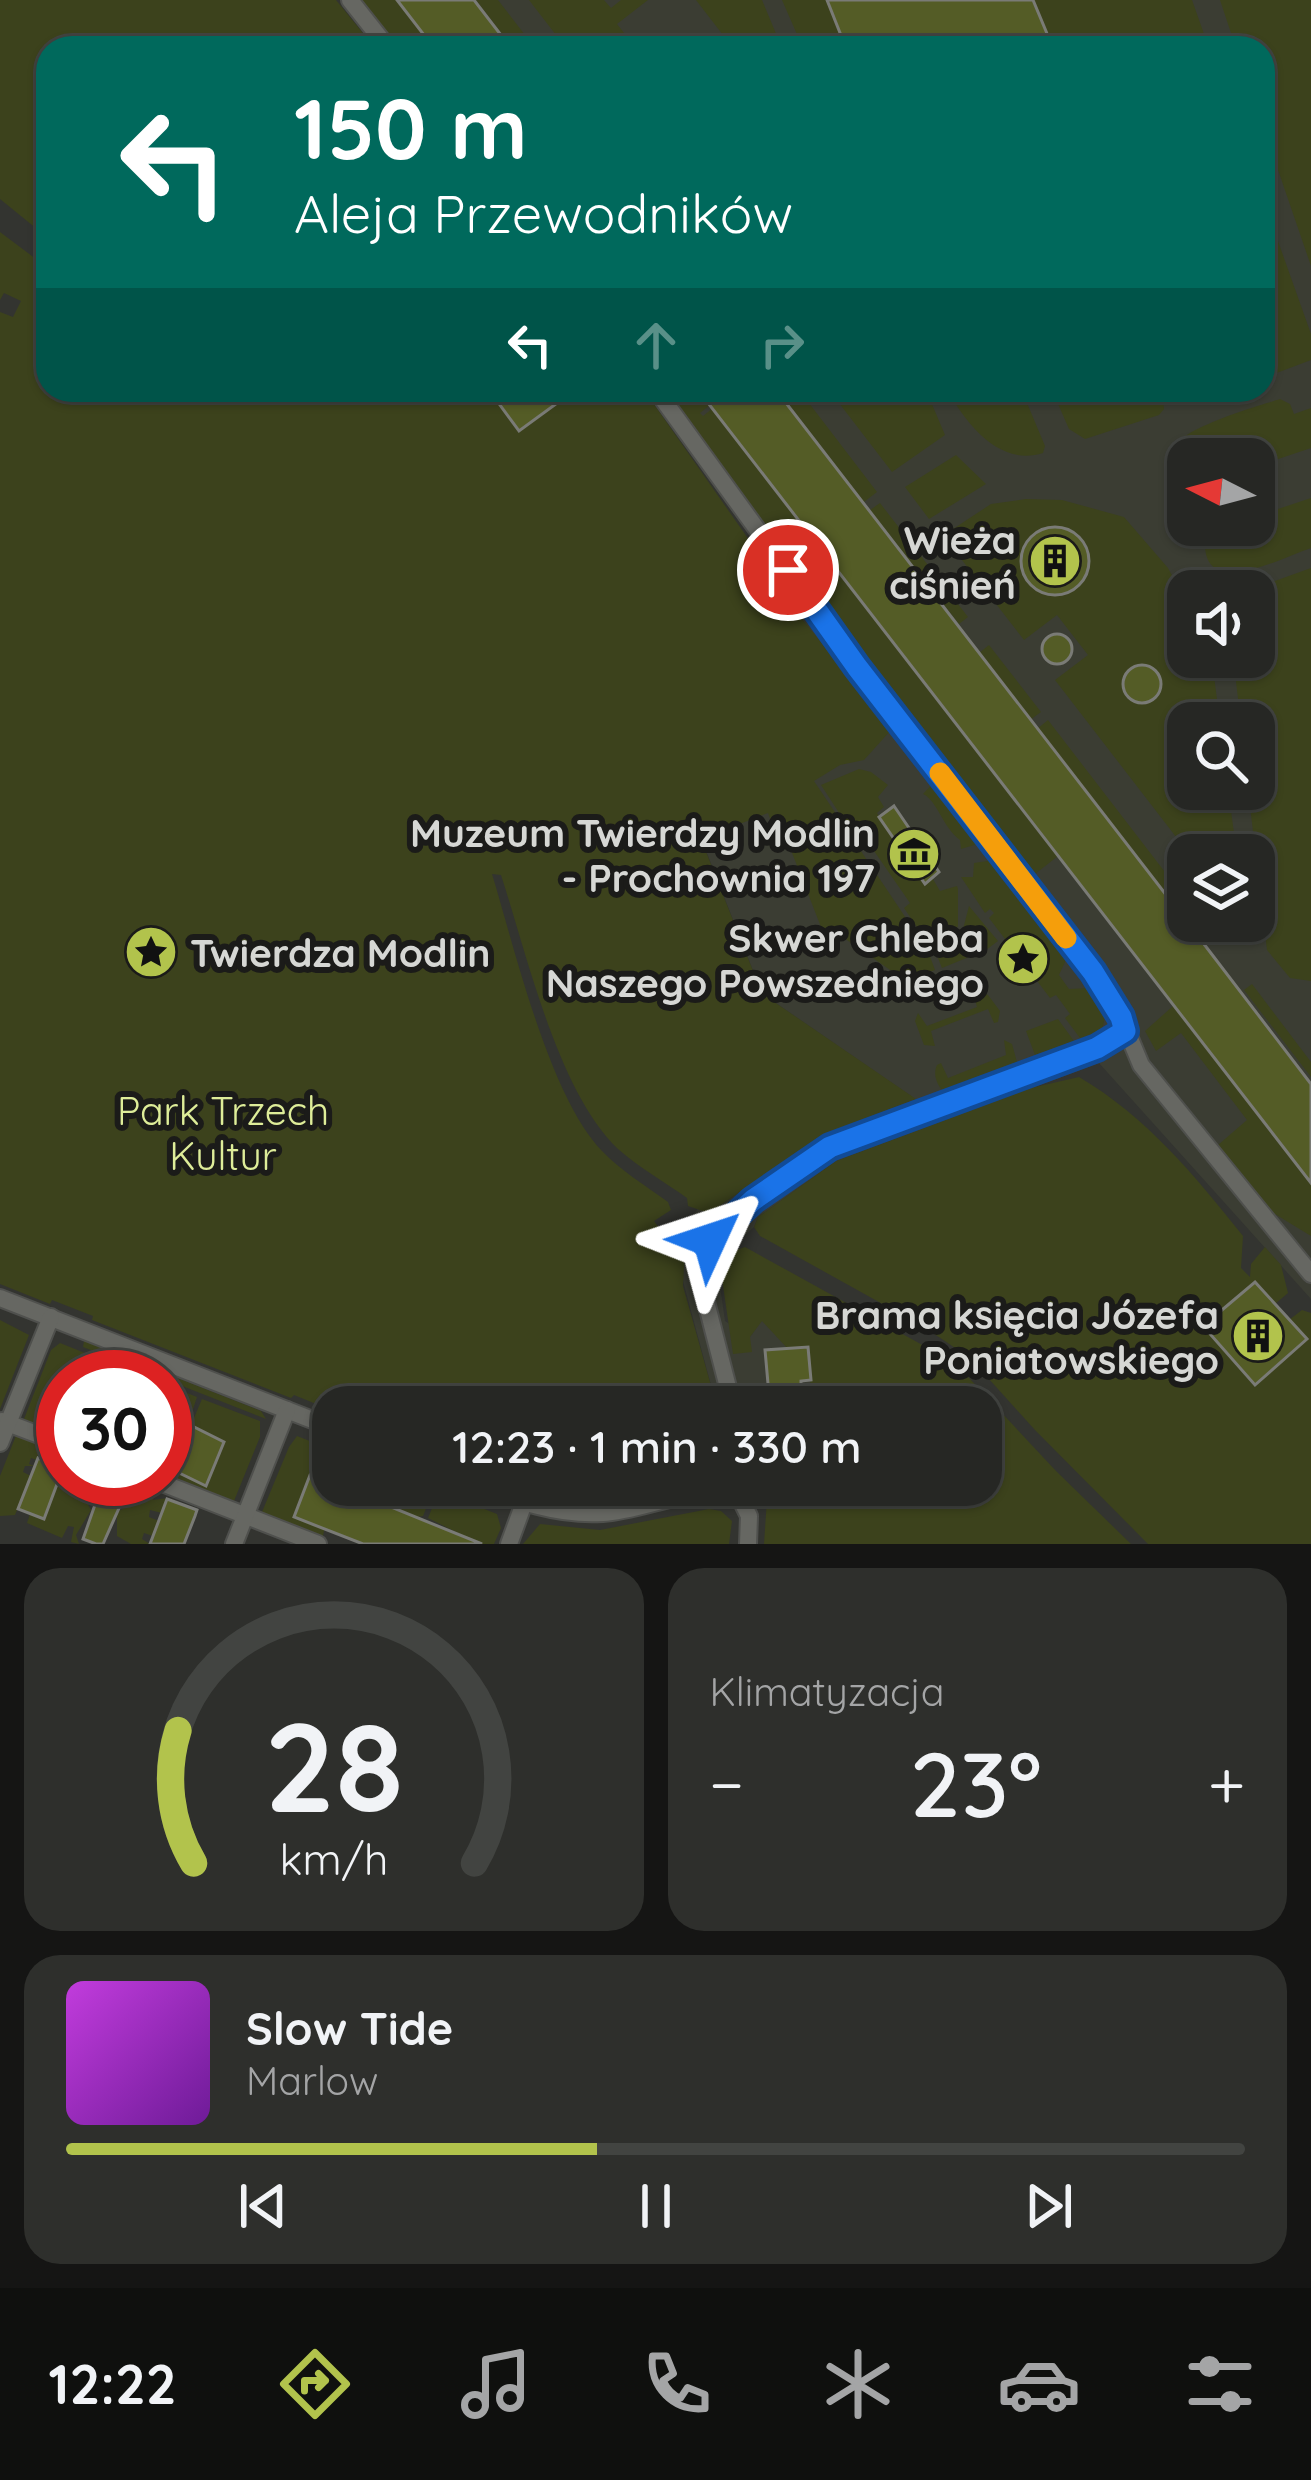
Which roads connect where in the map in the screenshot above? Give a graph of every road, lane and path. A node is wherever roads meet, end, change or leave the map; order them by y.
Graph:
1 (350, 0) edge
2 (378, 36) edge
3 (665, 402) edge
4 (1125, 1031) junction
5 (1311, 1274) edge
6 (0, 1298) edge
7 (51, 1317) junction
8 (728, 1386) edge
9 (287, 1409) junction
10 (312, 1419) edge
11 (4, 1422) edge
12 (36, 1434) edge
13 (0, 1443) edge
14 (192, 1494) edge
15 (523, 1506) edge
16 (544, 1506) edge
17 (639, 1506) edge
18 (746, 1506) edge
19 (245, 1515) junction
20 (234, 1544) edge
21 (318, 1544) edge
22 (509, 1544) edge
23 (748, 1544) edge

1 - 2 street
3 - 4 street
4 - 5 street
4 - 8 street
6 - 7 street
7 - 9 street
7 - 11 street
9 - 10 street
9 - 19 street
11 - 12 street
11 - 13 street
14 - 19 street
15 - 22 street
16 - 17 street
18 - 23 street
19 - 20 street
19 - 21 street

